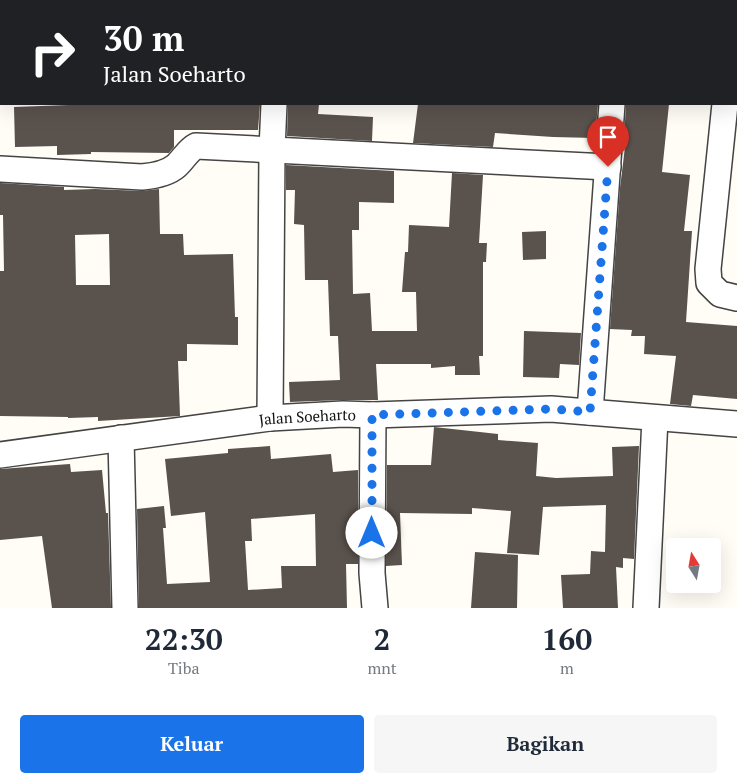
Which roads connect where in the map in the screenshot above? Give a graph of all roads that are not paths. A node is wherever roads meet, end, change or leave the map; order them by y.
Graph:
1 (274, 105) edge
2 (612, 105) edge
3 (725, 105) edge
4 (272, 150) junction
5 (608, 167) junction
6 (0, 169) edge
7 (737, 298) edge
8 (590, 412) junction
9 (372, 415) junction
10 (270, 418) junction
11 (655, 418) junction
12 (737, 424) edge
13 (121, 438) junction
14 (0, 455) edge
15 (125, 608) edge
16 (375, 608) edge
17 (646, 608) edge

1 - 4 street
2 - 5 street
3 - 7 street
4 - 5 street
4 - 6 street
4 - 10 street
5 - 8 street
8 - 9 street, Jalan Soeharto
8 - 11 street, Jalan Soeharto
9 - 10 street, Jalan Soeharto
9 - 16 street
10 - 13 street, Jalan Soeharto
11 - 12 street, Jalan Soeharto
11 - 17 street
13 - 14 street, Jalan Soeharto
13 - 15 street

